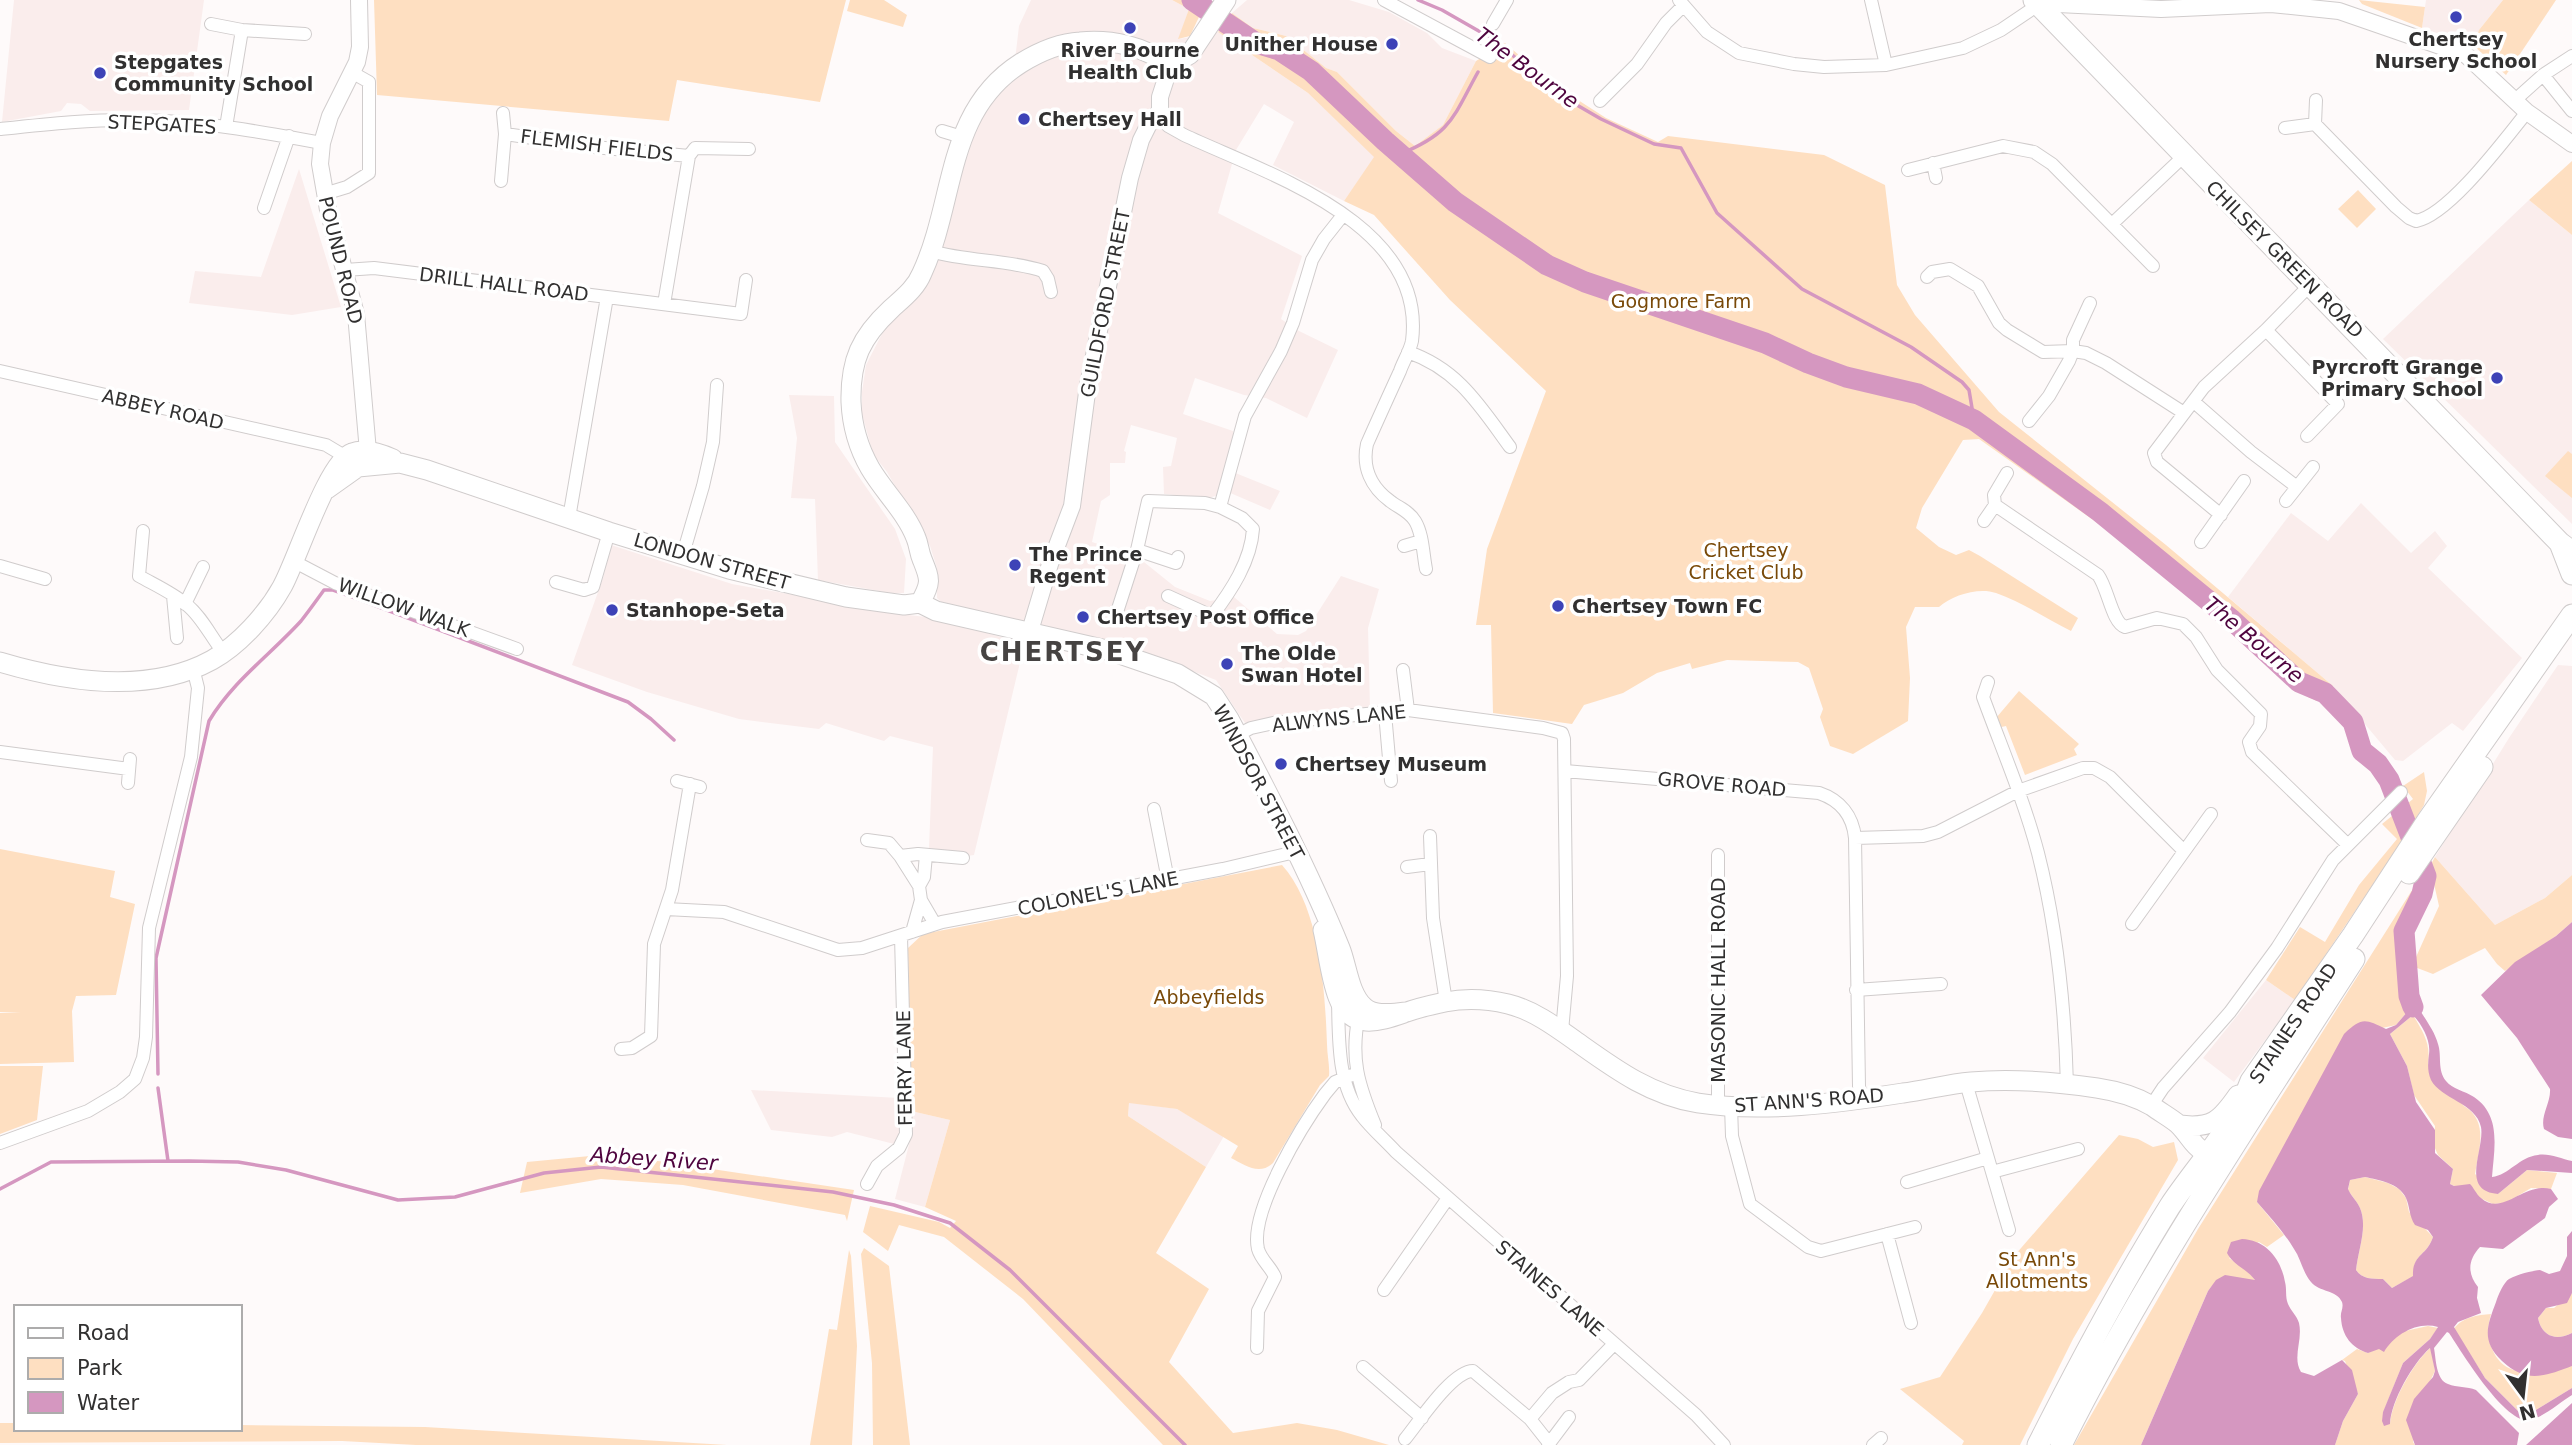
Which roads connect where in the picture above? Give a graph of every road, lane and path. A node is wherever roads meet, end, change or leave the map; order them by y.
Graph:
1 (359, 0) edge
2 (1384, 0) edge
3 (1507, 0) edge
4 (1871, 0) edge
5 (2271, 2) edge
6 (1681, 3) edge
7 (2046, 4) edge
8 (1223, 5) edge
9 (2350, 7) edge
10 (211, 24) dead end
11 (1493, 24) dead end
12 (242, 30) junction
13 (305, 34) dead end
14 (2572, 56) edge
15 (1490, 57) dead end
16 (1886, 65) junction
17 (1170, 66) junction
18 (354, 73) junction
19 (2543, 75) junction
20 (2316, 100) dead end
21 (1600, 101) dead end
22 (2520, 106) junction
23 (1160, 111) junction
24 (2572, 111) edge
25 (503, 113) dead end
26 (2315, 124) junction
27 (226, 127) junction
28 (2285, 128) dead end
29 (0, 129) edge
30 (942, 131) dead end
31 (505, 134) junction
32 (289, 136) junction
33 (962, 137) junction
34 (322, 143) junction
35 (2572, 144) edge
36 (749, 149) dead end
37 (689, 156) junction
38 (2184, 156) junction
39 (1933, 163) junction
40 (1908, 170) dead end
41 (1936, 178) dead end
42 (500, 181) dead end
43 (324, 194) junction
44 (264, 208) dead end
45 (1343, 215) junction
46 (2112, 223) junction
47 (931, 251) junction
48 (2153, 266) dead end
49 (345, 270) junction
50 (1927, 277) dead end
51 (746, 279) dead end
52 (2310, 285) junction
53 (1051, 292) dead end
54 (607, 297) junction
55 (664, 303) junction
56 (2090, 303) dead end
57 (2266, 330) junction
58 (2073, 351) junction
59 (1408, 352) junction
60 (0, 371) edge
61 (718, 385) dead end
62 (2194, 402) junction
63 (2184, 413) junction
64 (1505, 415) dead end
65 (2029, 421) dead end
66 (1494, 424) junction
67 (2307, 436) dead end
68 (1510, 447) dead end
69 (360, 459) junction
70 (2313, 467) dead end
71 (2007, 473) dead end
72 (2245, 481) dead end
73 (2297, 487) junction
74 (2286, 501) dead end
75 (1995, 505) junction
76 (1220, 507) junction
77 (2221, 515) junction
78 (569, 518) junction
79 (1984, 520) dead end
80 (142, 531) dead end
81 (609, 532) junction
82 (1421, 541) junction
83 (2201, 542) dead end
84 (1404, 546) dead end
85 (2566, 548) edge
86 (1137, 550) junction
87 (682, 554) junction
88 (1178, 557) dead end
89 (293, 561) junction
90 (0, 566) edge
91 (203, 567) dead end
92 (1426, 569) dead end
93 (2572, 574) edge
94 (45, 579) dead end
95 (556, 582) dead end
96 (173, 596) junction
97 (1168, 596) dead end
98 (920, 603) junction
99 (186, 604) junction
100 (1117, 611) dead end
101 (2572, 615) edge
102 (1030, 631) junction
103 (177, 638) dead end
104 (2572, 639) edge
105 (517, 649) dead end
106 (223, 652) junction
107 (0, 662) edge
108 (193, 668) junction
109 (1402, 670) dead end
110 (1988, 682) dead end
111 (1408, 710) junction
112 (1385, 713) junction
113 (1237, 735) junction
114 (0, 752) edge
115 (2481, 768) junction
116 (129, 770) dead end
117 (1564, 771) junction
118 (1391, 781) dead end
119 (689, 784) dead end
120 (2018, 791) junction
121 (2401, 792) dead end
122 (2445, 794) junction
123 (1154, 809) dead end
124 (2211, 814) dead end
125 (2434, 825) junction
126 (1430, 836) dead end
127 (1855, 838) junction
128 (867, 840) dead end
129 (2347, 844) junction
130 (2185, 851) junction
131 (1295, 852) junction
132 (926, 855) junction
133 (1718, 855) dead end
134 (900, 856) junction
135 (963, 858) dead end
136 (1430, 864) junction
137 (1407, 867) dead end
138 (2401, 873) junction
139 (1168, 880) junction
140 (919, 886) junction
141 (1316, 894) junction
142 (921, 900) junction
143 (666, 909) junction
144 (2132, 923) dead end
145 (935, 924) junction
146 (906, 934) junction
147 (1941, 984) dead end
148 (1856, 990) junction
149 (1338, 998) junction
150 (1446, 1002) junction
151 (1358, 1009) junction
152 (1562, 1031) junction
153 (621, 1049) dead end
154 (1350, 1075) junction
155 (2251, 1081) junction
156 (1966, 1083) junction
157 (2067, 1085) junction
158 (1861, 1098) junction
159 (1724, 1105) junction
160 (2151, 1106) junction
161 (2184, 1133) junction
162 (0, 1143) edge
163 (2078, 1149) dead end
164 (2231, 1149) junction
165 (2209, 1153) junction
166 (1988, 1158) junction
167 (1992, 1172) junction
168 (1907, 1182) dead end
169 (867, 1185) dead end
170 (1448, 1198) junction
171 (2172, 1203) junction
172 (1915, 1227) dead end
173 (2008, 1230) dead end
174 (1887, 1234) junction
175 (1384, 1290) dead end
176 (1912, 1323) dead end
177 (1614, 1344) junction
178 (1257, 1348) dead end
179 (1363, 1367) dead end
180 (1569, 1417) dead end
181 (1422, 1418) junction
182 (1530, 1419) junction
183 (1405, 1439) dead end
184 (1549, 1444) edge
185 (1724, 1445) edge
186 (2038, 1445) edge
187 (2061, 1445) edge

1 - 18 street, POUND ROAD
2 - 15 street
3 - 11 street
4 - 16 street
5 - 7 street
5 - 9 street
6 - 16 street
6 - 21 street
7 - 16 street
7 - 38 main road, CHILSEY GREEN ROAD
8 - 17 main road
9 - 22 street
10 - 12 street
12 - 13 street
12 - 27 street
14 - 19 street
17 - 23 street, GUILDFORD STREET
17 - 33 main road
18 - 34 street, POUND ROAD
18 - 43 street
19 - 22 street
19 - 24 street
20 - 26 street
22 - 26 street
22 - 35 street
23 - 45 street
23 - 102 street, GUILDFORD STREET
25 - 31 street, FLEMISH FIELDS
26 - 28 street
27 - 29 street, STEPGATES
27 - 32 street, STEPGATES
30 - 33 street
31 - 37 street, FLEMISH FIELDS
31 - 42 street, FLEMISH FIELDS
32 - 34 street, STEPGATES
32 - 44 street
33 - 47 main road
34 - 43 street, POUND ROAD
36 - 37 street
37 - 55 street
38 - 46 street
38 - 52 main road, CHILSEY GREEN ROAD
39 - 40 street
39 - 41 street
39 - 46 street
43 - 49 street, POUND ROAD
45 - 59 street
45 - 76 street
46 - 48 street
47 - 53 street
47 - 98 main road
49 - 54 street, DRILL HALL ROAD
49 - 69 street, POUND ROAD
50 - 58 street
51 - 55 street
52 - 57 street
52 - 85 main road, CHILSEY GREEN ROAD
54 - 55 street
54 - 78 street, DRILL HALL ROAD
56 - 58 street
57 - 62 street
57 - 67 street
58 - 63 street
58 - 65 street
59 - 66 street
59 - 82 street
60 - 69 street, ABBEY ROAD
61 - 87 street
62 - 63 street
62 - 73 street
63 - 77 street
64 - 66 street
66 - 68 street
69 - 78 main road, LONDON STREET
69 - 89 main road
70 - 73 street
71 - 75 street
72 - 77 street
73 - 74 street
75 - 79 street
75 - 129 street
76 - 86 street
76 - 97 street
77 - 83 street
78 - 81 main road, LONDON STREET
80 - 96 street
81 - 87 main road, LONDON STREET
81 - 95 street
82 - 84 street
82 - 92 street
85 - 93 main road, CHILSEY GREEN ROAD
86 - 88 street
86 - 100 street
87 - 98 main road, LONDON STREET
89 - 105 street, WILLOW WALK
89 - 106 main road
90 - 94 street
91 - 99 street
96 - 99 street
96 - 103 street
98 - 102 main road, LONDON STREET
99 - 106 street
101 - 122 main road, STAINES ROAD
102 - 113 main road, WINDSOR STREET
104 - 115 main road, STAINES ROAD
106 - 108 main road
107 - 108 main road
108 - 162 street
109 - 111 street
110 - 120 street
111 - 112 street, ALWYNS LANE
111 - 117 street, ALWYNS LANE
112 - 113 street, ALWYNS LANE
112 - 118 street
113 - 131 main road, WINDSOR STREET
114 - 116 street
115 - 122 main road
115 - 125 main road, STAINES ROAD
117 - 127 street, GROVE ROAD
117 - 152 street
119 - 143 street
120 - 127 street
120 - 130 street
120 - 157 street
121 - 129 street
122 - 125 main road, STAINES ROAD
123 - 139 street
124 - 130 street
125 - 138 main road, STAINES ROAD
126 - 136 street
127 - 148 street, GROVE ROAD
128 - 134 street
129 - 160 street
130 - 144 street
131 - 139 street, COLONEL'S LANE
131 - 141 main road, WINDSOR STREET
132 - 134 street
132 - 135 street
132 - 140 street
133 - 159 street, MASONIC HALL ROAD
134 - 140 street
136 - 137 street
136 - 150 street
138 - 155 main road, STAINES ROAD
138 - 164 main road, STAINES ROAD
139 - 145 street, COLONEL'S LANE
140 - 142 street
141 - 149 main road, STAINES LANE
141 - 151 main road, STAINES LANE
142 - 145 street
142 - 146 street, FERRY LANE
143 - 146 street, COLONEL'S LANE
143 - 153 street
145 - 146 street, COLONEL'S LANE
146 - 169 street, FERRY LANE
147 - 148 street
148 - 158 street, GROVE ROAD
149 - 151 main road
149 - 154 street, STAINES LANE
150 - 151 main road, ST ANN'S ROAD
150 - 152 main road, ST ANN'S ROAD
151 - 154 street, STAINES LANE
152 - 159 main road, ST ANN'S ROAD
154 - 170 street, STAINES LANE
154 - 178 street
155 - 161 main road
155 - 165 main road, STAINES ROAD
156 - 157 main road, ST ANN'S ROAD
156 - 158 main road, ST ANN'S ROAD
156 - 166 street
157 - 160 main road, ST ANN'S ROAD
158 - 159 main road, ST ANN'S ROAD
159 - 174 street, MASONIC HALL ROAD
160 - 161 main road, ST ANN'S ROAD
161 - 165 main road, ST ANN'S ROAD
161 - 171 main road
163 - 167 street
164 - 165 main road
164 - 187 main road, STAINES ROAD
165 - 171 main road, STAINES ROAD
166 - 167 street
166 - 168 street
167 - 173 street
170 - 175 street
170 - 177 street, STAINES LANE
171 - 186 main road, STAINES ROAD
172 - 174 street, MASONIC HALL ROAD
174 - 176 street
177 - 182 street
177 - 185 street, STAINES LANE
179 - 181 street
180 - 184 street
181 - 182 street
181 - 183 street
182 - 184 street

